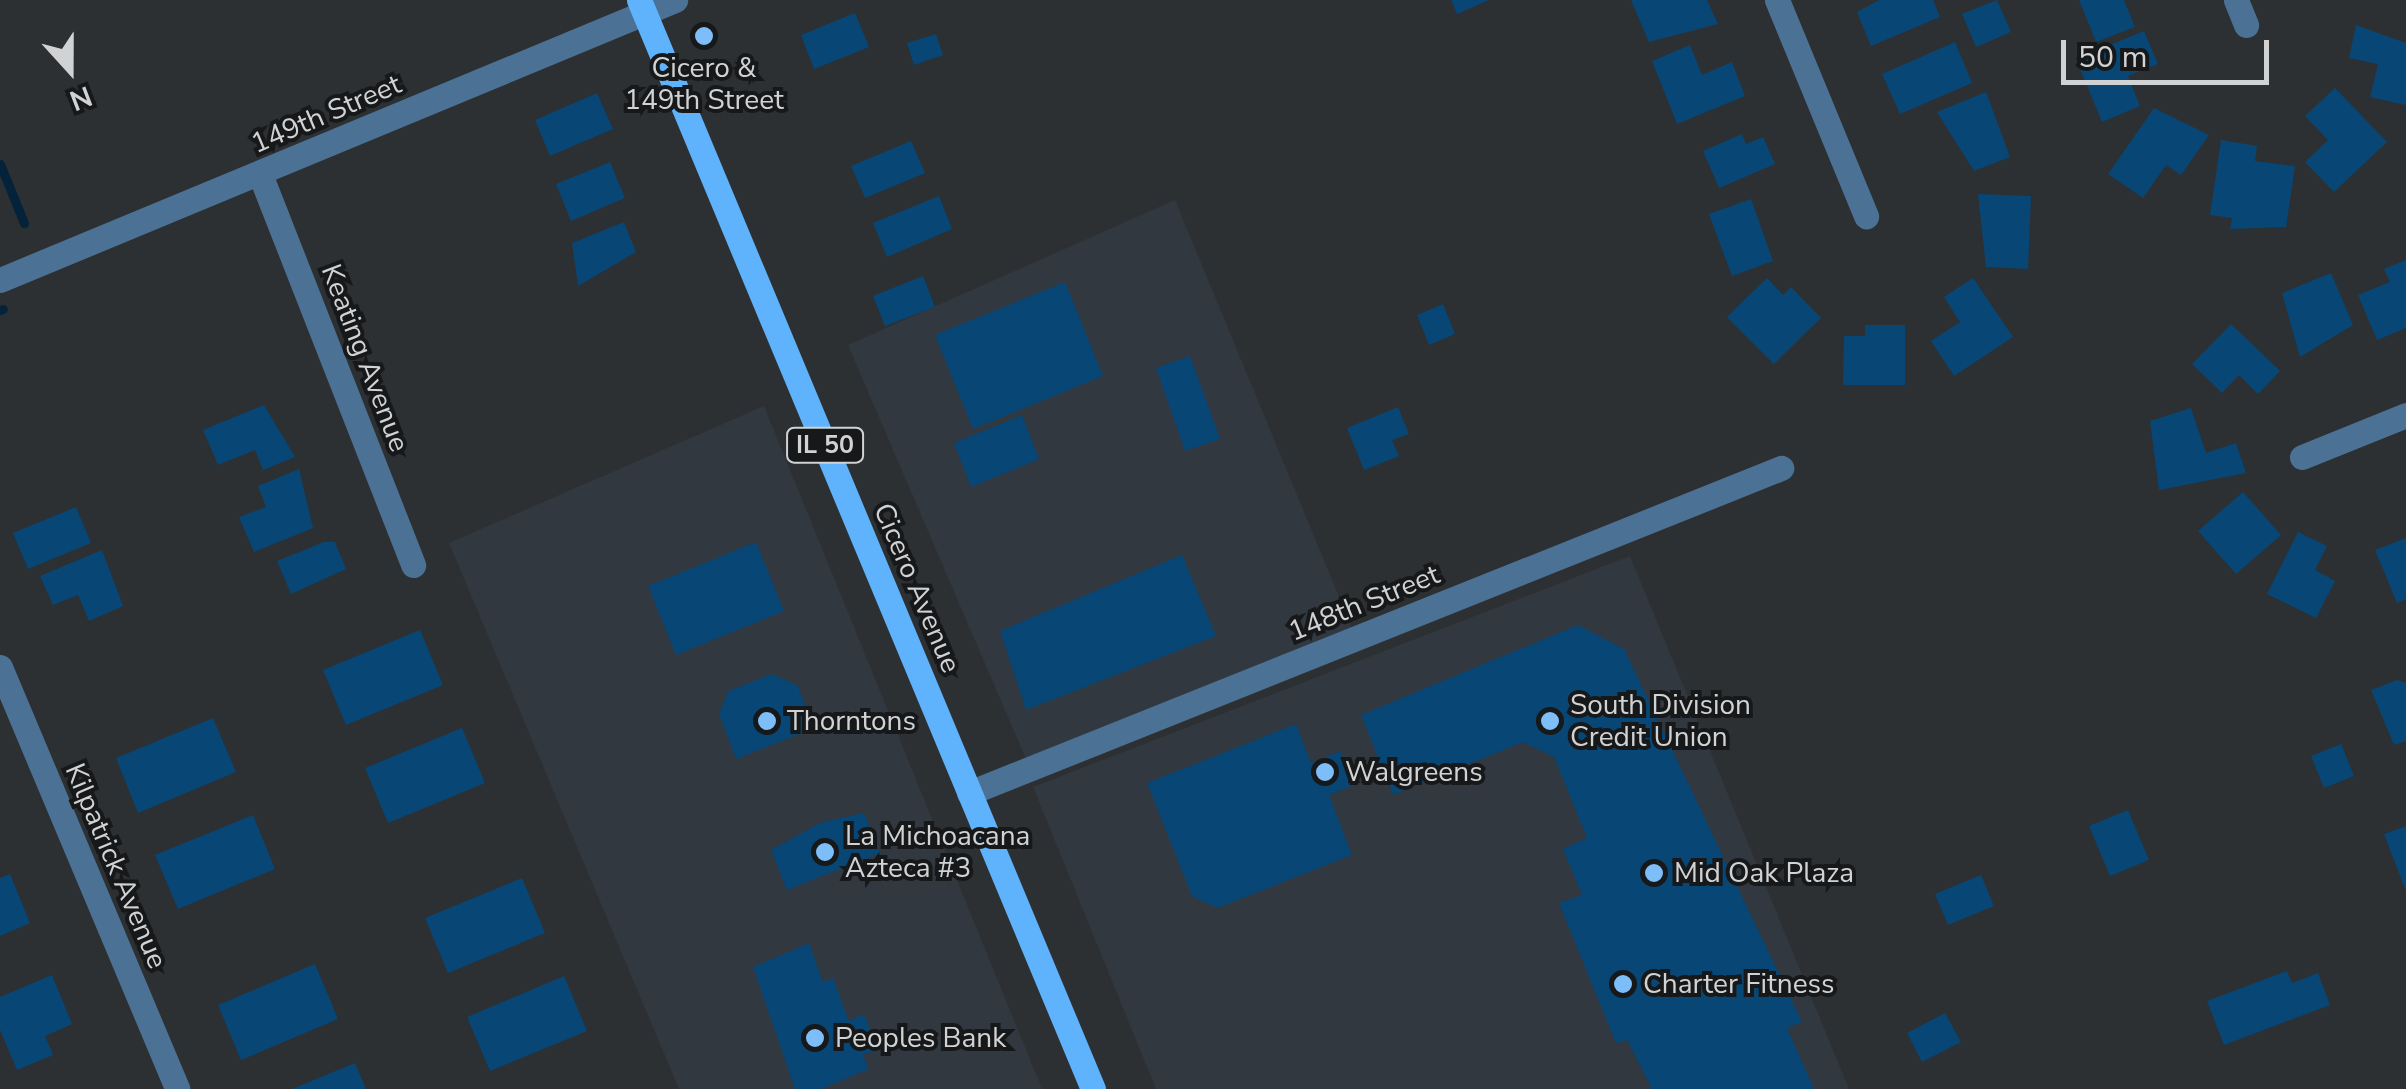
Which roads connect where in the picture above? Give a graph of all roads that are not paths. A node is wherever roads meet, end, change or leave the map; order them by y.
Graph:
1 (675, 0) edge
2 (1778, 0) edge
3 (2236, 0) edge
4 (642, 6) edge
5 (2246, 25) dead end
6 (260, 174) junction
7 (1866, 216) dead end
8 (0, 280) edge
9 (2406, 415) edge
10 (2302, 457) dead end
11 (1781, 468) dead end
12 (414, 564) dead end
13 (0, 667) edge
14 (969, 793) junction
15 (177, 1089) edge
16 (1093, 1089) edge

1 - 4 street, 149th Street
2 - 7 street
3 - 5 street
4 - 6 street, 149th Street
4 - 14 main road, Cicero Avenue / IL 50
6 - 8 street, 149th Street
6 - 12 street, Keating Avenue
9 - 10 street
11 - 14 street, 148th Street
13 - 15 street, Kilpatrick Avenue
14 - 16 main road, Cicero Avenue / IL 50

